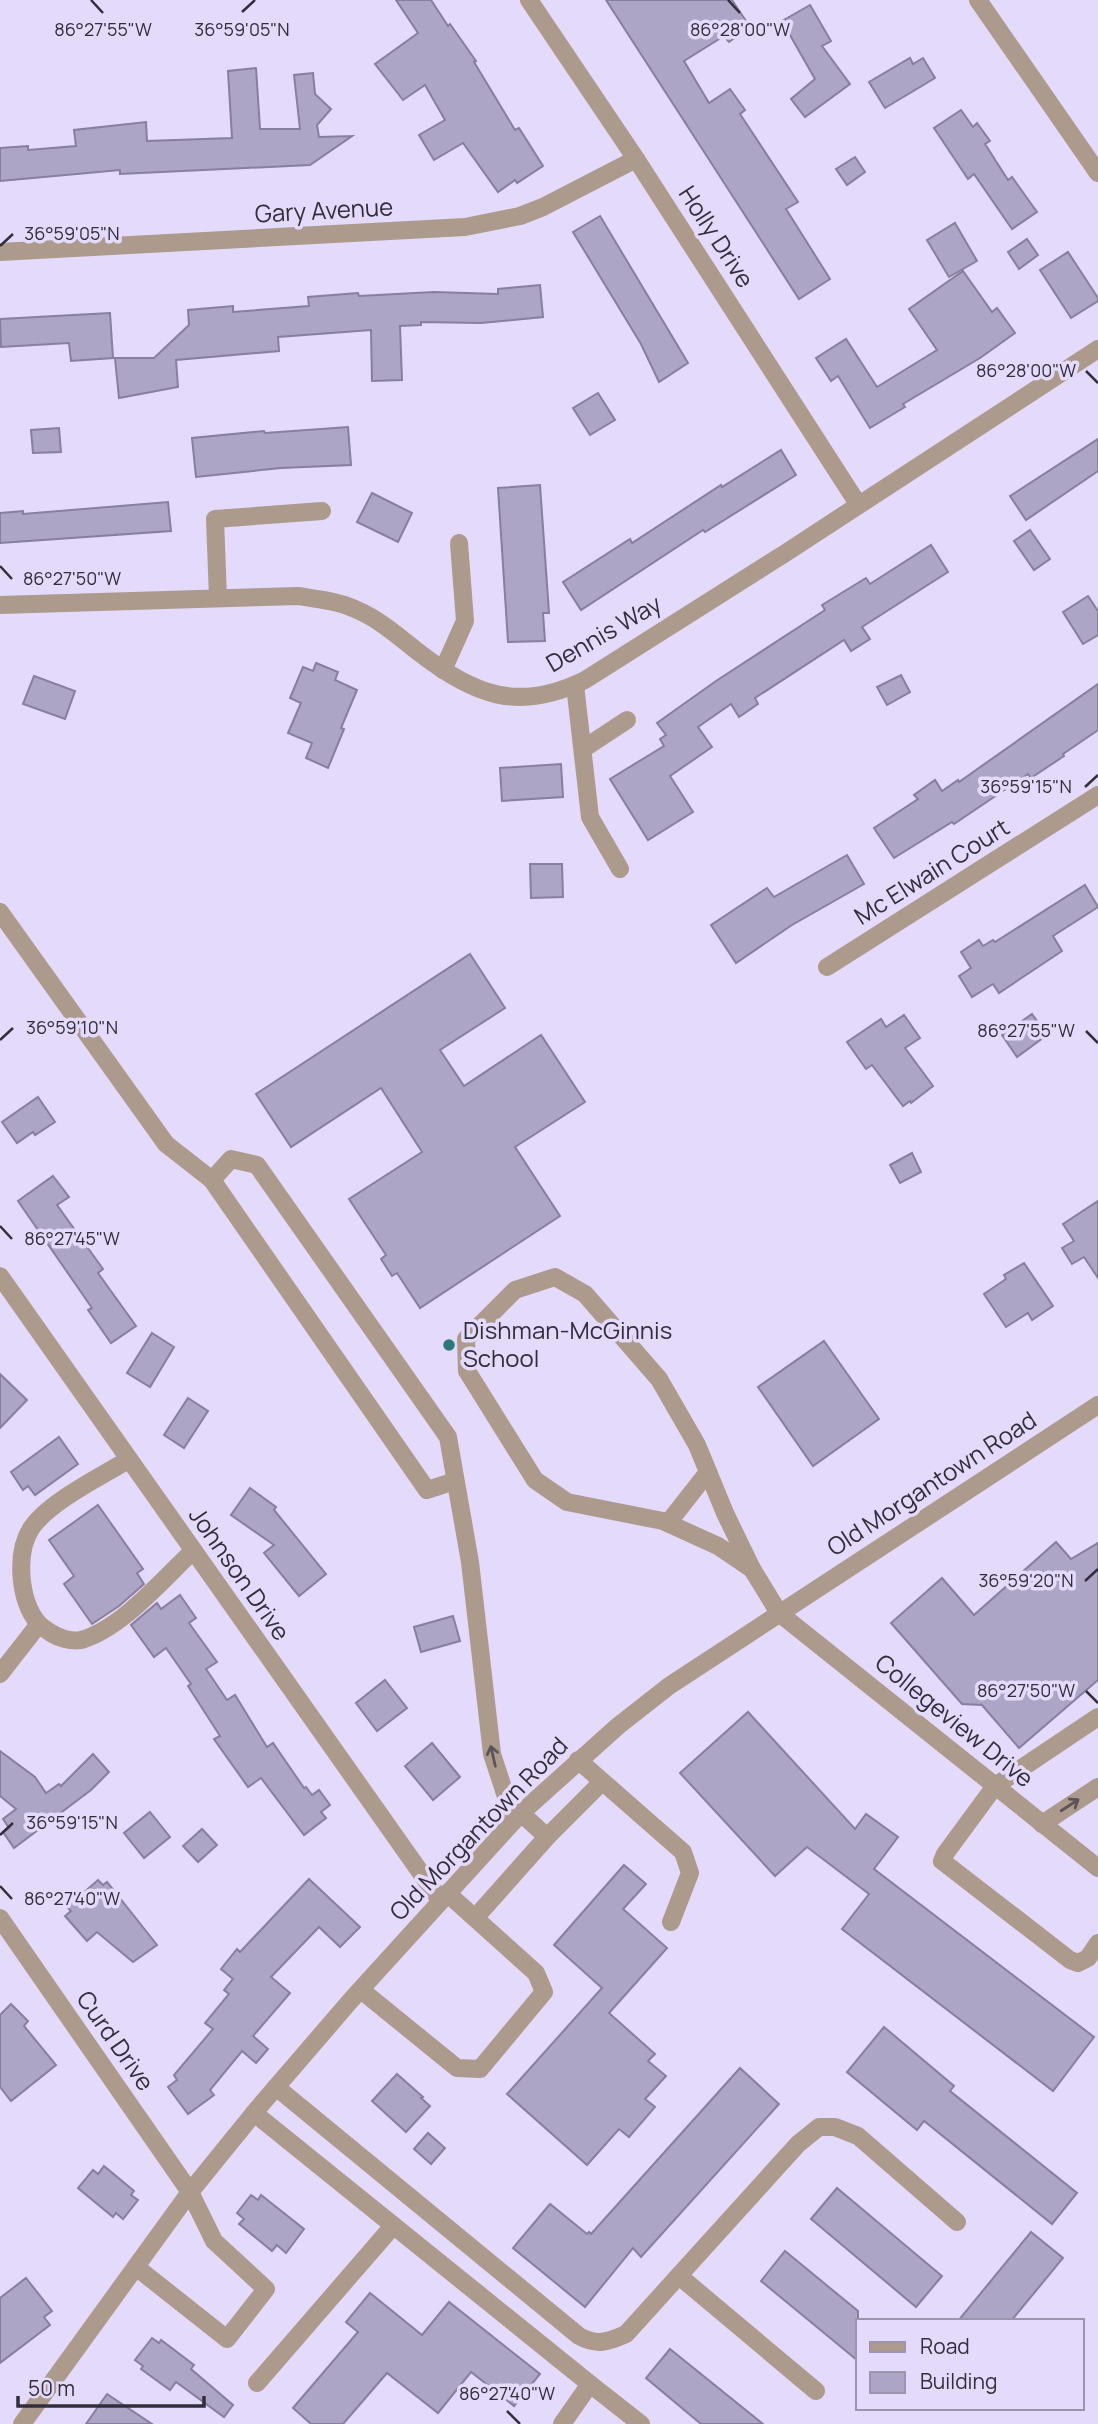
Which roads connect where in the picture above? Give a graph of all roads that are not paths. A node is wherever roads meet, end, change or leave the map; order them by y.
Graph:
1 (529, 0) edge
2 (978, 0) edge
3 (636, 159) junction
4 (1098, 173) edge
5 (0, 252) edge
6 (1098, 349) edge
7 (858, 504) junction
8 (322, 511) dead end
9 (459, 543) dead end
10 (218, 598) junction
11 (0, 605) edge
12 (443, 670) junction
13 (575, 685) junction
14 (627, 720) dead end
15 (583, 749) junction
16 (1098, 795) edge
17 (620, 869) dead end
18 (0, 912) edge
19 (827, 967) dead end
20 (212, 1180) junction
21 (0, 1276) edge
22 (1098, 1405) edge
23 (128, 1460) junction
24 (708, 1472) junction
25 (455, 1481) junction
26 (668, 1523) junction
27 (193, 1551) junction
28 (752, 1569) junction
29 (779, 1613) junction
30 (38, 1624) junction
31 (0, 1674) edge
32 (1098, 1717) edge
33 (578, 1760) junction
34 (602, 1782) junction
35 (995, 1786) junction
36 (1098, 1787) edge
37 (518, 1817) junction
38 (1042, 1824) junction
39 (547, 1837) junction
40 (1098, 1868) edge
41 (444, 1896) junction
42 (0, 1918) edge
43 (475, 1918) junction
44 (671, 1922) dead end
45 (1098, 1943) edge
46 (361, 1990) junction
47 (276, 2087) junction
48 (254, 2113) junction
49 (190, 2192) junction
50 (957, 2222) dead end
51 (393, 2226) junction
52 (136, 2267) junction
53 (679, 2276) junction
54 (257, 2383) dead end
55 (590, 2384) junction
56 (816, 2391) dead end
57 (22, 2424) edge
58 (562, 2424) edge
59 (641, 2424) edge

1 - 3 street, Holly Drive
2 - 4 street
3 - 5 street, Gary Avenue
3 - 7 street, Holly Drive
6 - 7 street, Dennis Way
7 - 13 street, Dennis Way
8 - 10 street
9 - 12 street
10 - 11 street, Dennis Way
10 - 12 street, Dennis Way
12 - 13 street, Dennis Way
13 - 15 street
14 - 15 street
15 - 17 street
16 - 19 street, Mc Elwain Court
18 - 20 street
20 - 25 street
20 - 25 street
21 - 23 street, Johnson Drive
22 - 29 street, Old Morgantown Road
23 - 27 street, Johnson Drive
23 - 30 street
24 - 26 street
24 - 26 street, Collegeview Drive
24 - 28 street, Collegeview Drive
37 -> 25 street
26 - 28 street, Collegeview Drive
27 - 30 street
27 - 41 street, Johnson Drive
28 - 29 street, Collegeview Drive
29 - 33 street, Old Morgantown Road
29 - 35 street, Collegeview Drive
30 - 31 street
32 - 35 street
33 - 34 street
33 - 37 street, Old Morgantown Road
34 - 39 street
34 - 44 street
35 - 38 street, Collegeview Drive
35 - 45 street
38 -> 36 street
37 - 39 street
37 - 41 street, Old Morgantown Road
38 - 40 street, Collegeview Drive
39 - 43 street
41 - 43 street, Johnson Drive
41 - 46 street, Old Morgantown Road
42 - 49 street, Curd Drive
43 - 46 street, Johnson Drive
46 - 47 street, Old Morgantown Road
47 - 48 street, Old Morgantown Road
47 - 53 street
48 - 49 street, Old Morgantown Road
48 - 51 street
49 - 52 street, Old Morgantown Road
49 - 52 street, Curd Drive
50 - 53 street
51 - 54 street
51 - 55 street
52 - 57 street, Old Morgantown Road
53 - 56 street
55 - 58 street
55 - 59 street

